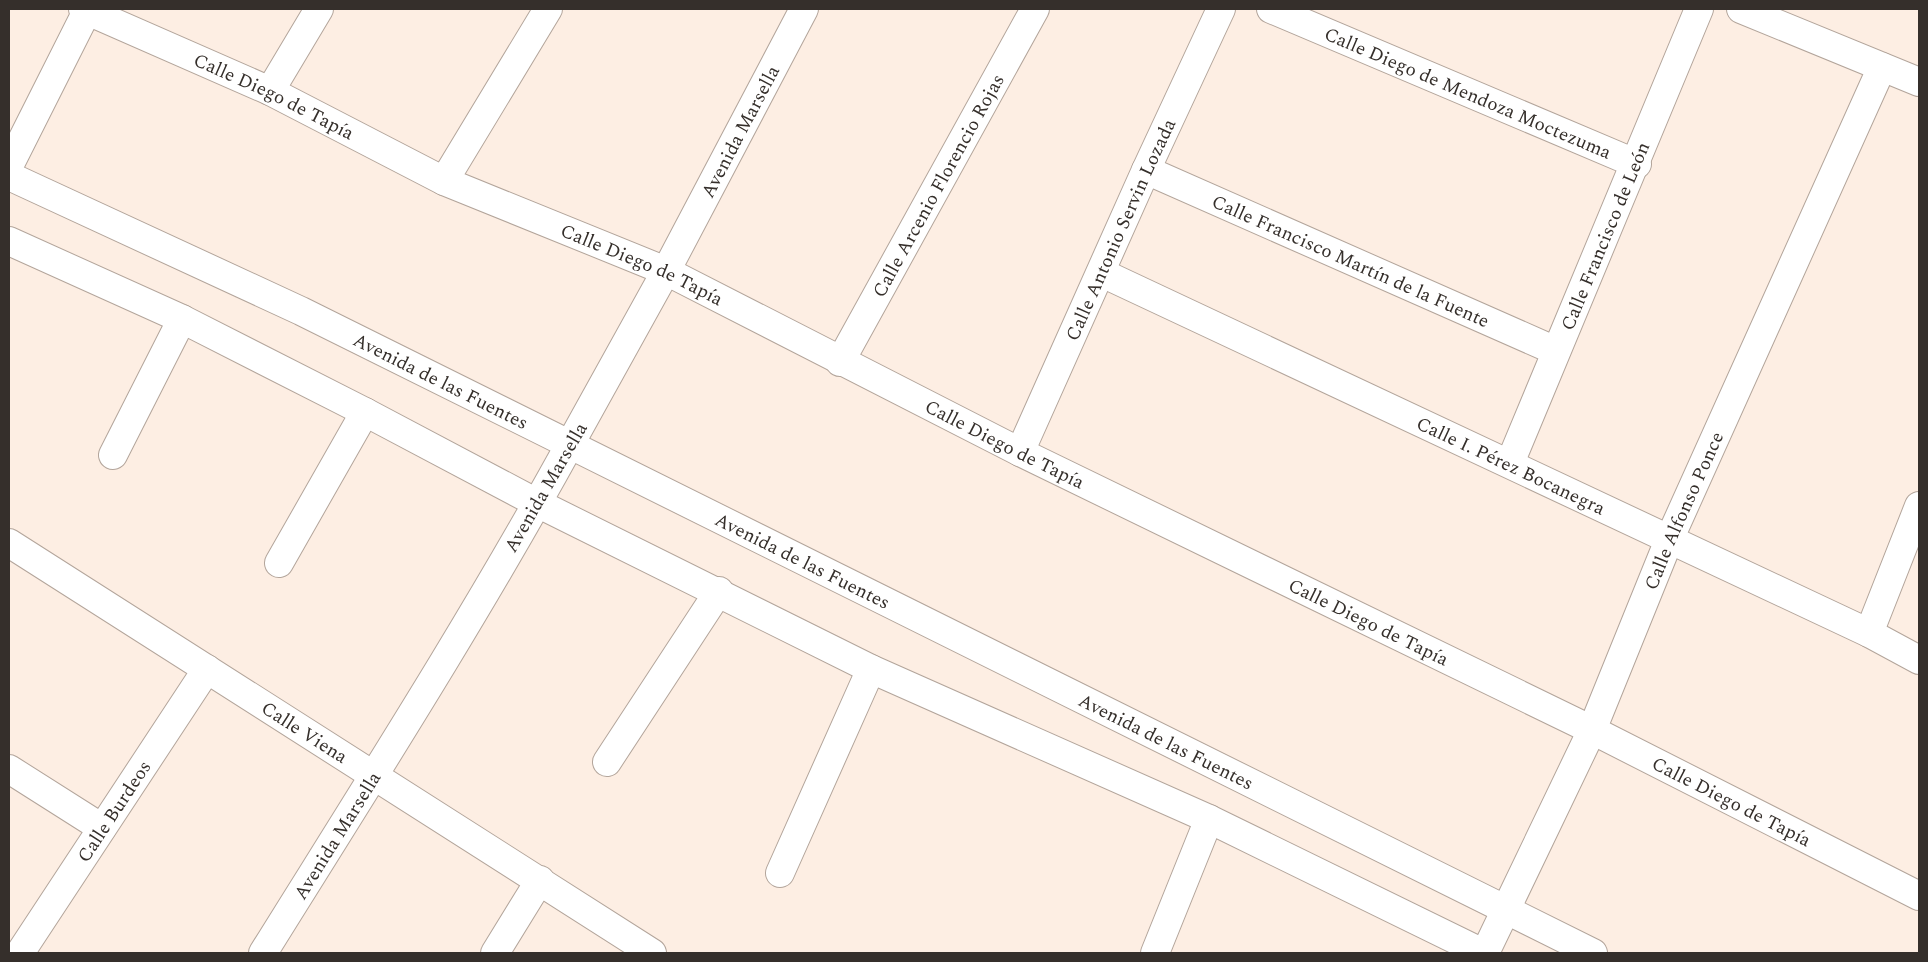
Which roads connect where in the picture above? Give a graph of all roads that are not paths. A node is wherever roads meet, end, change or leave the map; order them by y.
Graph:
1 (86, 9) edge
2 (319, 9) edge
3 (548, 9) edge
4 (804, 9) edge
5 (1035, 9) edge
6 (1221, 9) edge
7 (1271, 9) edge
8 (1700, 9) edge
9 (1741, 9) edge
10 (1882, 68) junction
11 (1919, 82) edge
12 (270, 91) junction
13 (1637, 164) junction
14 (9, 166) edge
15 (1146, 170) junction
16 (9, 176) edge
17 (444, 181) junction
18 (9, 241) edge
19 (666, 271) junction
20 (1102, 273) junction
21 (182, 319) junction
22 (1556, 351) junction
23 (840, 362) junction
24 (365, 412) junction
25 (569, 446) junction
26 (1020, 452) junction
27 (112, 455) dead end
28 (1510, 463) junction
29 (537, 503) junction
30 (1919, 506) edge
31 (1670, 540) junction
32 (9, 543) edge
33 (279, 563) dead end
34 (719, 591) junction
35 (1868, 633) junction
36 (1919, 660) edge
37 (207, 668) junction
38 (871, 669) junction
39 (1592, 730) junction
40 (607, 762) dead end
41 (9, 769) edge
42 (374, 774) junction
43 (1210, 819) junction
44 (102, 828) junction
45 (780, 873) dead end
46 (540, 880) junction
47 (1919, 896) edge
48 (1506, 909) junction
49 (20, 953) edge
50 (263, 953) edge
51 (495, 953) edge
52 (652, 953) edge
53 (1155, 953) edge
54 (1484, 953) edge
55 (1593, 953) edge

1 - 12 street, Calle Diego de Tapía
1 - 14 street
2 - 12 street
3 - 17 street
4 - 19 street, Avenida Marsella
5 - 23 street, Calle Arcenio Florencio Rojas
6 - 15 street, Calle Antonio Servin Lozada
7 - 13 street, Calle Diego de Mendoza Moctezuma
8 - 13 street, Calle Francisco de León
9 - 10 street
10 - 11 street
10 - 31 street, Calle Alfonso Ponce
12 - 17 street, Calle Diego de Tapía
13 - 22 street, Calle Francisco de León
15 - 20 street, Calle Antonio Servin Lozada
15 - 22 street, Calle Francisco Martín de la Fuente
16 - 25 street, Avenida de las Fuentes
17 - 19 street, Calle Diego de Tapía
18 - 21 street
19 - 23 street, Calle Diego de Tapía
19 - 25 street, Avenida Marsella
20 - 26 street, Calle Antonio Servin Lozada
20 - 28 street, Calle I. Pérez Bocanegra
21 - 24 street
21 - 27 street
22 - 28 street, Calle Francisco de León
23 - 26 street, Calle Diego de Tapía
24 - 29 street
24 - 33 street
25 - 29 street, Avenida Marsella
25 - 48 street, Avenida de las Fuentes
26 - 39 street, Calle Diego de Tapía
28 - 31 street, Calle I. Pérez Bocanegra
29 - 34 street
29 - 42 street, Avenida Marsella
30 - 35 street
31 - 35 street, Calle I. Pérez Bocanegra
31 - 39 street, Calle Alfonso Ponce
32 - 37 street, Calle Viena
34 - 38 street
34 - 40 street
35 - 36 street, Calle I. Pérez Bocanegra
37 - 42 street, Calle Viena
37 - 44 street, Calle Burdeos
38 - 43 street
38 - 45 street
39 - 47 street, Calle Diego de Tapía
39 - 48 street, Calle Alfonso Ponce
41 - 44 street
42 - 46 street, Calle Viena
42 - 50 street, Avenida Marsella
43 - 53 street
43 - 54 street
44 - 49 street, Calle Burdeos
46 - 51 street
46 - 52 street, Calle Viena
48 - 54 street, Calle Alfonso Ponce
48 - 55 street, Avenida de las Fuentes

